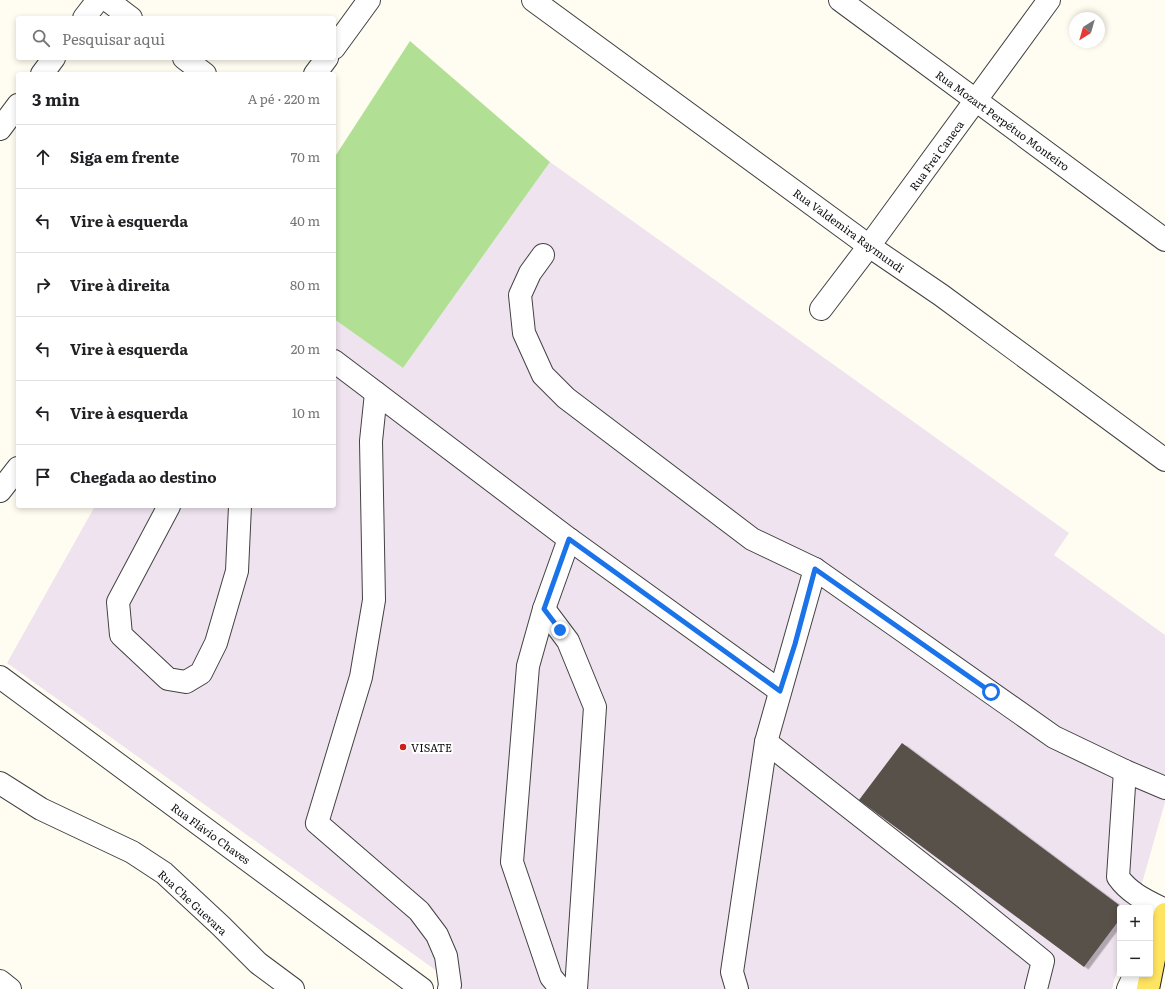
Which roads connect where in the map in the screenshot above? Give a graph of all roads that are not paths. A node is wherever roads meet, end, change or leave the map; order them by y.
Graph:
1 (98, 0) edge
2 (107, 0) edge
3 (369, 0) edge
4 (533, 0) edge
5 (840, 0) edge
6 (1049, 0) edge
7 (86, 16) edge
8 (128, 16) edge
9 (336, 45) edge
10 (52, 60) edge
11 (187, 60) edge
12 (326, 60) edge
13 (44, 72) edge
14 (202, 72) edge
15 (316, 72) edge
16 (976, 101) junction
17 (16, 109) edge
18 (0, 129) edge
19 (1165, 240) edge
20 (869, 246) junction
21 (543, 254) dead end
22 (821, 309) dead end
23 (336, 363) edge
24 (376, 393) junction
25 (1165, 460) edge
26 (16, 471) edge
27 (0, 491) edge
28 (168, 508) edge
29 (240, 508) edge
30 (569, 539) junction
31 (815, 569) junction
32 (544, 609) junction
33 (0, 677) edge
34 (780, 691) junction
35 (766, 742) junction
36 (1125, 771) junction
37 (0, 783) edge
38 (1165, 788) edge
39 (1165, 910) edge
40 (1165, 914) edge
41 (1153, 948) edge
42 (1134, 977) edge
43 (1149, 977) edge
44 (0, 981) edge
45 (10, 989) edge
46 (293, 989) edge
47 (422, 989) edge
48 (449, 989) edge
49 (561, 989) edge
50 (576, 989) edge
51 (737, 989) edge
52 (1036, 989) edge
53 (1128, 989) edge
54 (1148, 989) edge

1 - 7 street
2 - 8 street
3 - 9 street
4 - 20 street, Rua Valdemira Raymundi
5 - 16 street, Rua Mozart Perpétuo Monteiro
6 - 16 street, Rua Frei Caneca
10 - 13 street
11 - 14 street
12 - 15 street
16 - 19 street, Rua Mozart Perpétuo Monteiro
16 - 20 street, Rua Frei Caneca
17 - 18 street
20 - 22 street, Rua Frei Caneca
20 - 25 street, Rua Valdemira Raymundi
21 - 31 street
23 - 24 street
24 - 30 street
24 - 48 street
26 - 27 street
28 - 29 street
30 - 32 street
30 - 34 street
31 - 34 street
31 - 36 street
32 - 49 street
32 - 50 street
33 - 47 street, Rua Flávio Chaves
34 - 35 street
35 - 51 street
35 - 52 street
36 - 38 street
36 - 39 street
37 - 46 street, Rua Che Guevara
40 - 41 main road
42 - 53 street
43 - 54 main road
44 - 45 street

